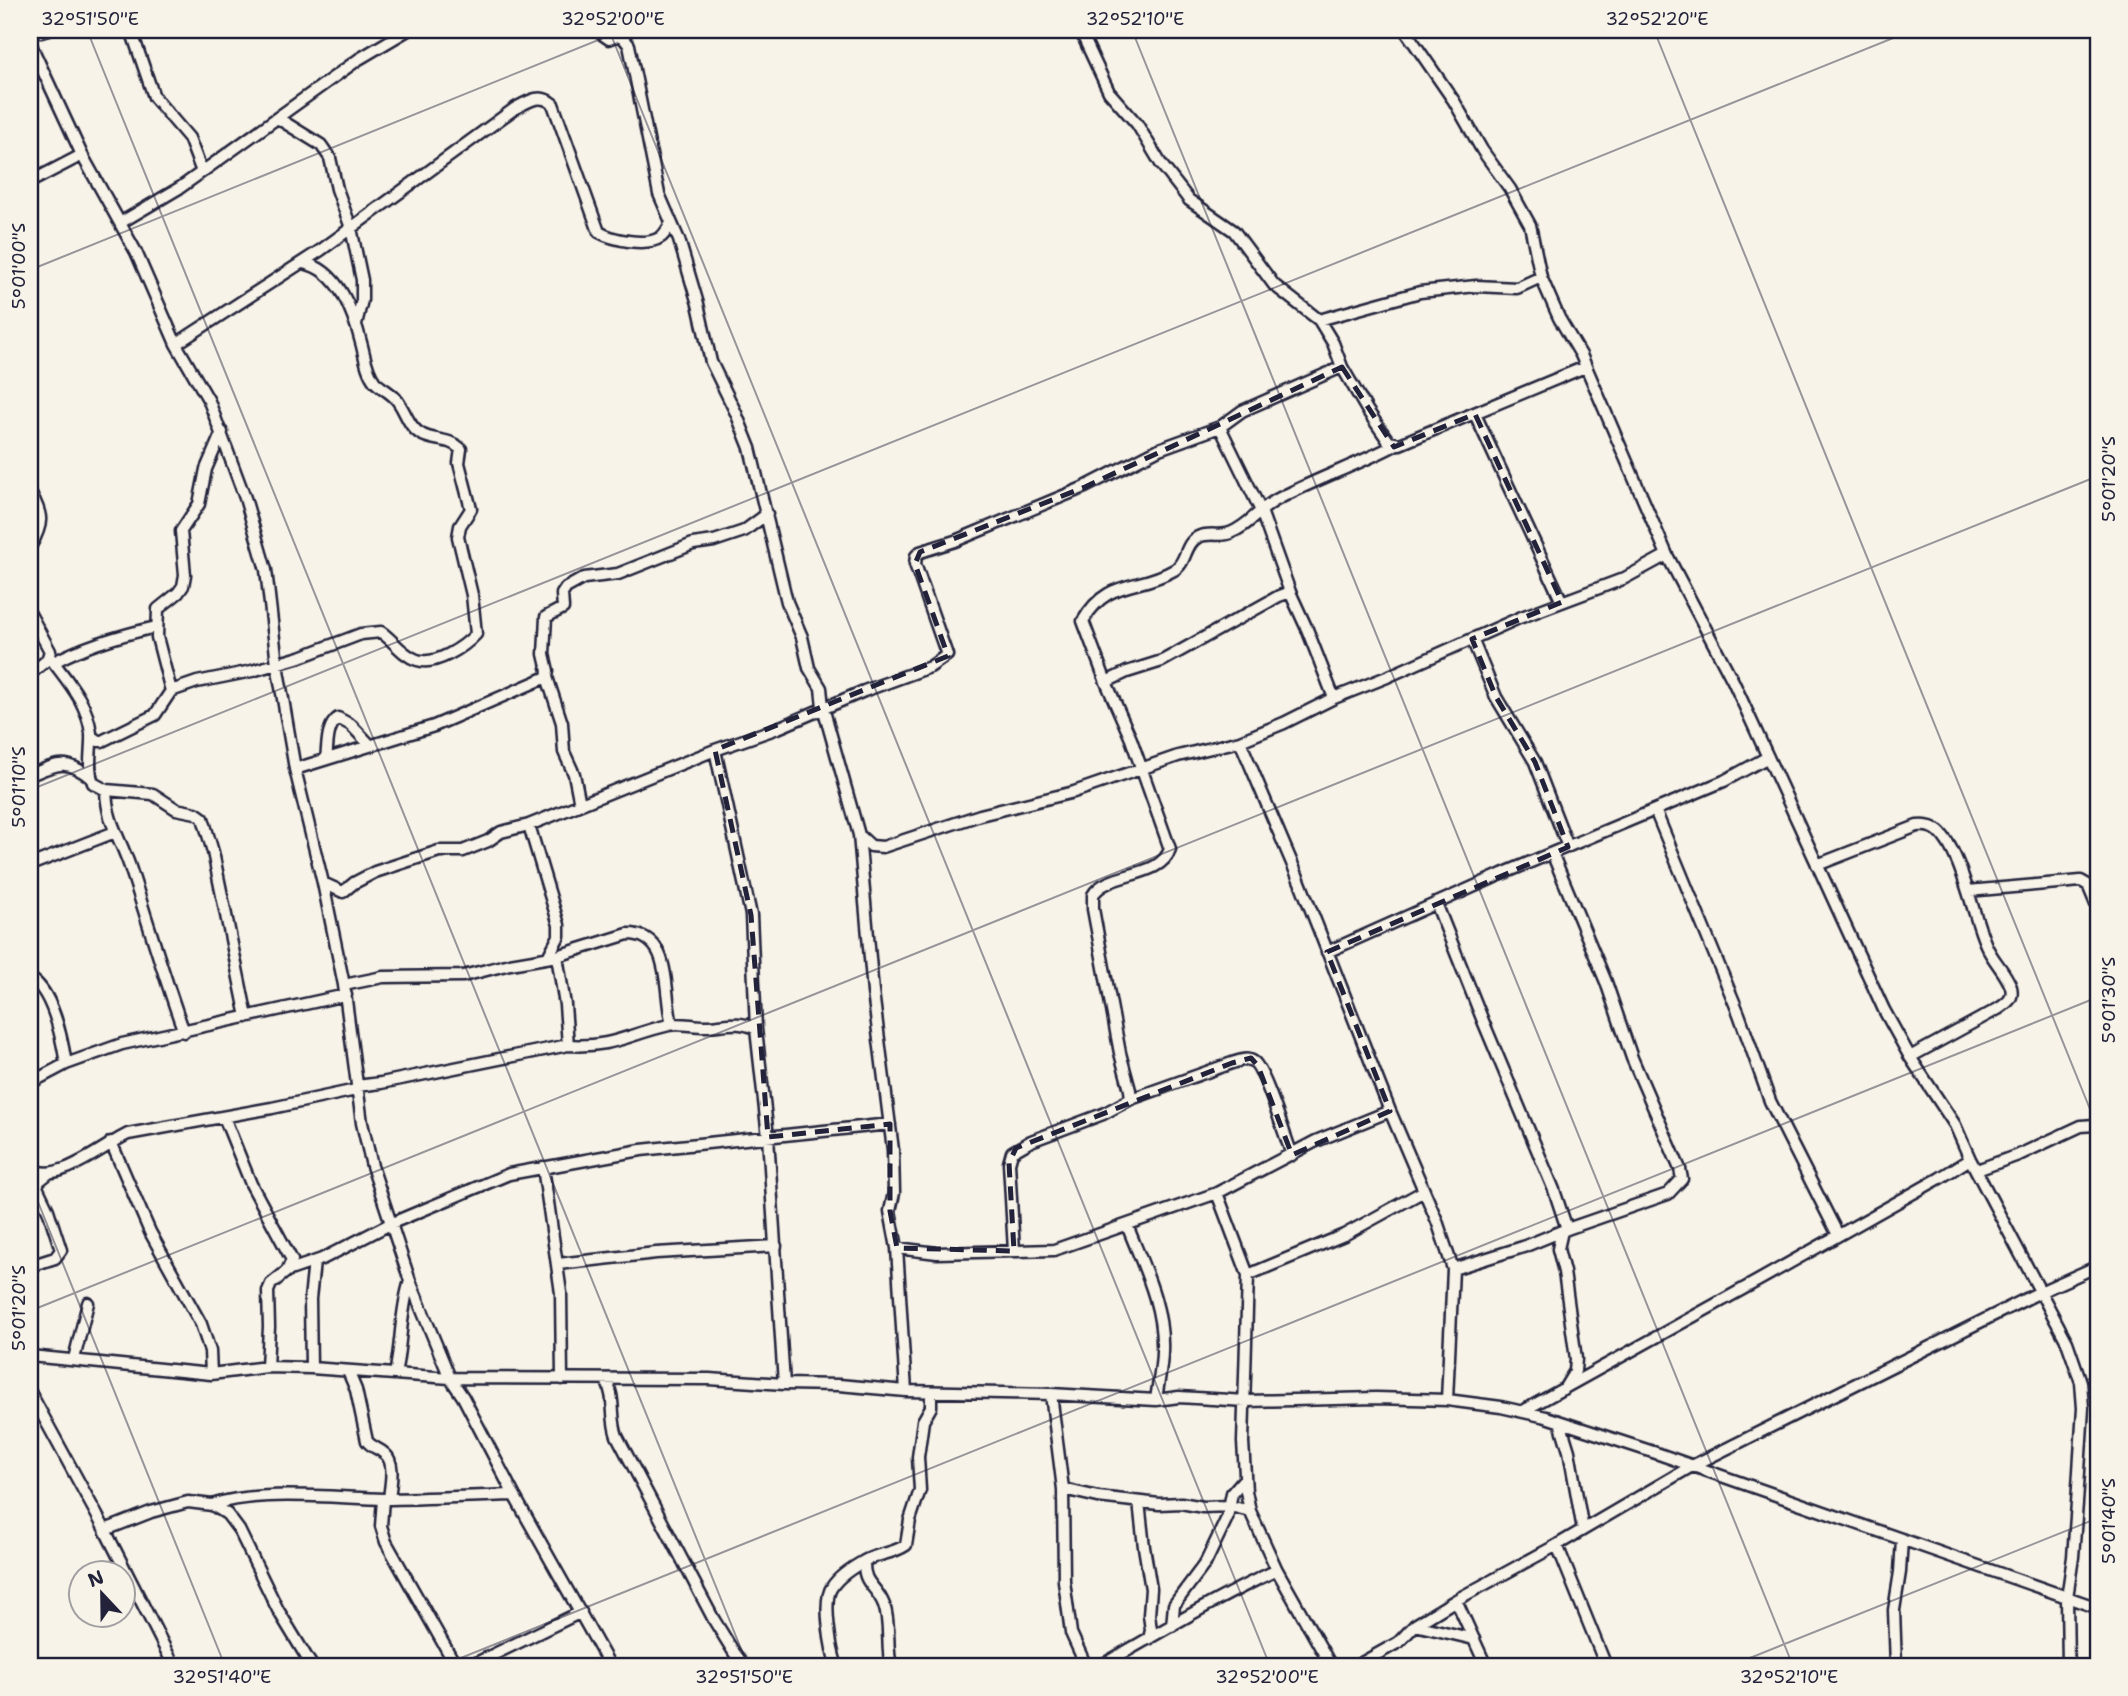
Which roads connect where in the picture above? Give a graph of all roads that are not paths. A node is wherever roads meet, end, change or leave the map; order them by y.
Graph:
1 (48, 30) edge
2 (131, 30) edge
3 (408, 30) edge
4 (596, 30) edge
5 (1080, 30) edge
6 (1405, 30) edge
7 (30, 31) edge
8 (619, 32) edge
9 (31, 49) edge
10 (279, 119) junction
11 (82, 155) junction
12 (202, 172) junction
13 (30, 182) edge
14 (120, 223) junction
15 (671, 223) junction
16 (351, 228) junction
17 (303, 263) junction
18 (1541, 277) junction
19 (1319, 320) junction
20 (356, 324) junction
21 (176, 344) junction
22 (1342, 367) junction
23 (1585, 367) junction
24 (1475, 414) junction
25 (1220, 427) junction
26 (222, 432) junction
27 (1395, 444) junction
28 (30, 492) edge
29 (1261, 511) junction
30 (767, 514) junction
31 (30, 547) edge
32 (1667, 555) junction
33 (1290, 592) junction
34 (1562, 603) junction
35 (30, 614) edge
36 (156, 627) junction
37 (1472, 639) junction
38 (51, 659) junction
39 (277, 664) junction
40 (30, 674) edge
41 (547, 677) junction
42 (1106, 682) junction
43 (172, 691) junction
44 (1334, 698) junction
45 (823, 707) junction
46 (91, 736) junction
47 (1240, 741) junction
48 (370, 745) junction
49 (715, 750) junction
50 (1768, 757) junction
51 (326, 759) junction
52 (1142, 768) junction
53 (295, 769) junction
54 (30, 775) edge
55 (91, 778) junction
56 (106, 790) junction
57 (580, 804) junction
58 (1656, 810) junction
59 (529, 825) junction
60 (115, 832) junction
61 (859, 835) junction
62 (1568, 847) junction
63 (1552, 853) junction
64 (30, 865) edge
65 (1817, 865) junction
66 (323, 883) junction
67 (1968, 891) junction
68 (1436, 903) junction
69 (2098, 909) edge
70 (559, 936) junction
71 (572, 951) junction
72 (1327, 952) junction
73 (552, 957) junction
74 (30, 978) edge
75 (345, 990) junction
76 (247, 1017) junction
77 (672, 1024) junction
78 (756, 1029) junction
79 (184, 1032) junction
80 (568, 1045) junction
81 (1910, 1057) junction
82 (66, 1064) junction
83 (30, 1083) edge
84 (356, 1088) junction
85 (1131, 1099) junction
86 (1390, 1111) junction
87 (225, 1117) junction
88 (890, 1124) junction
89 (2098, 1128) edge
90 (768, 1137) junction
91 (111, 1142) junction
92 (1292, 1155) junction
93 (1970, 1159) junction
94 (30, 1167) edge
95 (543, 1167) junction
96 (1977, 1170) junction
97 (49, 1173) junction
98 (1424, 1191) junction
99 (1217, 1193) junction
100 (392, 1223) junction
101 (1126, 1225) junction
102 (1565, 1230) junction
103 (1838, 1235) junction
104 (776, 1246) junction
105 (897, 1248) junction
106 (1014, 1251) junction
107 (314, 1262) junction
108 (558, 1264) junction
109 (30, 1266) edge
110 (2098, 1266) edge
111 (1453, 1269) junction
112 (288, 1271) junction
113 (1248, 1275) junction
114 (410, 1281) junction
115 (2040, 1292) junction
116 (88, 1303) dead end
117 (30, 1356) edge
118 (74, 1359) junction
119 (267, 1367) junction
120 (311, 1368) junction
121 (348, 1371) junction
122 (211, 1374) junction
123 (395, 1374) junction
124 (450, 1378) junction
125 (562, 1379) junction
126 (606, 1380) junction
127 (785, 1384) junction
128 (1564, 1390) junction
129 (906, 1391) junction
130 (30, 1392) edge
131 (931, 1392) junction
132 (1051, 1394) junction
133 (1156, 1400) junction
134 (1447, 1400) junction
135 (1244, 1401) junction
136 (1523, 1411) junction
137 (1560, 1422) junction
138 (1692, 1466) junction
139 (1245, 1478) junction
140 (1063, 1489) junction
141 (514, 1495) junction
142 (386, 1499) junction
143 (1139, 1502) junction
144 (212, 1505) junction
145 (1230, 1506) junction
146 (1251, 1511) junction
147 (105, 1530) junction
148 (1583, 1530) junction
149 (1902, 1539) junction
150 (1557, 1545) junction
151 (864, 1561) junction
152 (1277, 1570) junction
153 (2067, 1598) junction
154 (1457, 1600) junction
155 (2098, 1608) edge
156 (581, 1612) junction
157 (1415, 1625) junction
158 (1172, 1626) junction
159 (1149, 1639) junction
160 (1474, 1639) junction
161 (174, 1666) edge
162 (312, 1666) edge
163 (456, 1666) edge
164 (470, 1666) edge
165 (610, 1666) edge
166 (745, 1666) edge
167 (837, 1666) edge
168 (891, 1666) edge
169 (1086, 1666) edge
170 (1100, 1666) edge
171 (1331, 1666) edge
172 (1356, 1666) edge
173 (1486, 1666) edge
174 (1606, 1666) edge
175 (1896, 1666) edge
176 (2068, 1666) edge

1 - 7 street
2 - 12 street
3 - 10 street
4 - 8 street
5 - 19 street
6 - 18 street
8 - 15 street
9 - 11 street
10 - 12 street
10 - 16 street
11 - 13 street
11 - 14 street
12 - 14 street
14 - 21 street
15 - 16 street
15 - 30 street
16 - 17 street
16 - 20 street
17 - 20 street
17 - 21 street
18 - 19 street
18 - 23 street
19 - 22 street
20 - 39 street
21 - 26 street
22 - 25 street
22 - 27 street
23 - 24 street
23 - 32 street
24 - 27 street
24 - 34 street
25 - 29 street
25 - 45 street
26 - 36 street
26 - 39 street
27 - 29 street
28 - 31 street
29 - 33 street
29 - 42 street
30 - 41 street
30 - 45 street
32 - 34 street
32 - 50 street
33 - 42 street
33 - 44 street
34 - 37 street
35 - 38 street
36 - 38 street
36 - 43 street
37 - 44 street
37 - 62 street
38 - 40 street
38 - 46 street
39 - 43 street
39 - 53 street
41 - 48 street
41 - 57 street
42 - 52 street
43 - 46 street
44 - 47 street
45 - 49 street
45 - 61 street
46 - 55 street
47 - 52 street
47 - 72 street
48 - 51 street
48 - 51 street
49 - 57 street
49 - 78 street
50 - 58 street
50 - 65 street
51 - 53 street
52 - 61 street
52 - 85 street
53 - 66 street
54 - 55 street
55 - 56 street
56 - 60 street
56 - 76 street
57 - 59 street
58 - 62 street
58 - 103 street
59 - 66 street
59 - 70 street
60 - 64 street
60 - 79 street
61 - 88 street
62 - 63 street
63 - 68 street
63 - 102 street
65 - 67 street
65 - 81 street
66 - 75 street
67 - 69 street
67 - 81 street
68 - 72 street
68 - 102 street
70 - 71 street
70 - 73 street
71 - 73 street
71 - 77 street
72 - 86 street
73 - 75 street
73 - 80 street
74 - 82 street
75 - 76 street
75 - 84 street
76 - 79 street
77 - 78 street
77 - 80 street
78 - 90 street
79 - 82 street
80 - 84 street
81 - 93 street
82 - 83 street
84 - 87 street
84 - 100 street
85 - 92 street
85 - 106 street
86 - 92 street
86 - 98 street
87 - 91 street
87 - 112 street
88 - 90 street
88 - 105 street
89 - 96 street
90 - 95 street
90 - 104 street
91 - 97 street
91 - 122 street
92 - 99 street
93 - 96 street
93 - 103 street
94 - 97 street
95 - 100 street
95 - 108 street
96 - 115 street
97 - 109 street
98 - 111 street
98 - 113 street
99 - 101 street
99 - 113 street
100 - 107 street
100 - 114 street
101 - 106 street
101 - 133 street
102 - 111 street
102 - 128 street
103 - 128 street
104 - 108 street
104 - 127 street
105 - 106 street
105 - 129 street
107 - 112 street
107 - 120 street
108 - 125 street
110 - 115 street
111 - 134 street
112 - 119 street
113 - 135 street
114 - 123 street
114 - 124 street
115 - 138 street
115 - 153 street
116 - 118 street
117 - 118 street
118 - 122 street
119 - 120 street
119 - 122 street
120 - 121 street
121 - 123 street
121 - 142 street
123 - 124 street
124 - 125 street
124 - 141 street
125 - 126 street
126 - 127 street
126 - 166 street
127 - 129 street
128 - 136 street
129 - 131 street
130 - 147 street
131 - 132 street
131 - 151 street
132 - 133 street
132 - 140 street
133 - 135 street
134 - 135 street
134 - 136 street
135 - 139 street
136 - 137 street
137 - 138 street
137 - 148 street
138 - 148 street
138 - 149 street
139 - 145 street
139 - 146 street
140 - 143 street
140 - 169 street
141 - 142 street
141 - 156 street
142 - 144 street
142 - 163 street
143 - 145 street
143 - 159 street
144 - 147 street
144 - 162 street
145 - 146 street
145 - 158 street
146 - 152 street
147 - 161 street
148 - 150 street
149 - 153 street
149 - 175 street
150 - 154 street
150 - 174 street
151 - 167 street
151 - 168 street
152 - 158 street
152 - 171 street
153 - 155 street
153 - 176 street
154 - 157 street
154 - 160 street
156 - 164 street
156 - 165 street
157 - 160 street
157 - 172 street
158 - 159 street
159 - 170 street
160 - 173 street

